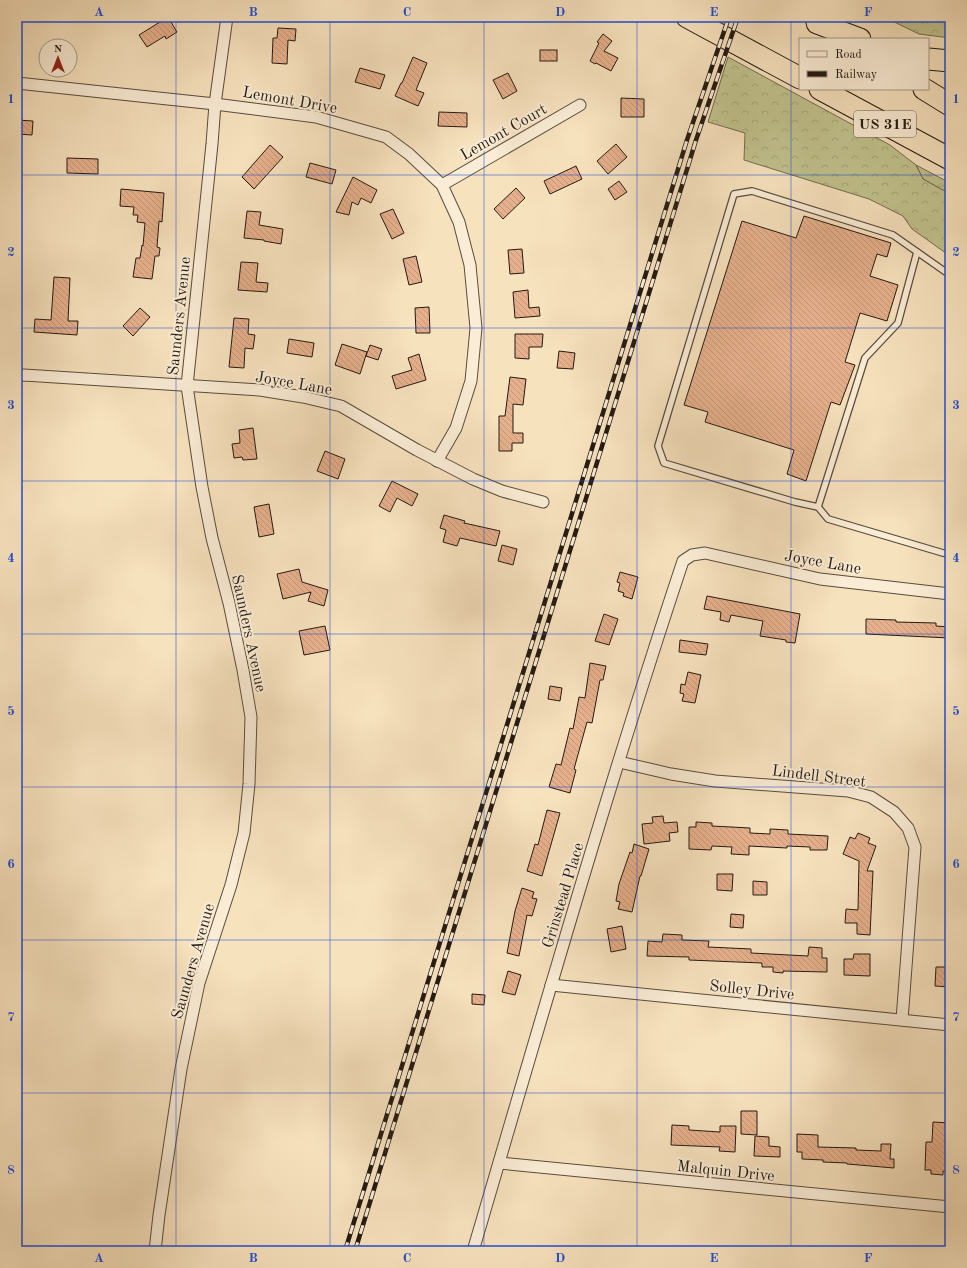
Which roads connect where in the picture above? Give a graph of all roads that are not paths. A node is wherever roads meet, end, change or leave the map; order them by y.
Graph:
1 (227, 17) edge
2 (687, 17) edge
3 (810, 20) edge
4 (840, 38) edge
5 (857, 38) edge
6 (929, 59) edge
7 (950, 61) edge
8 (799, 77) edge
9 (17, 83) edge
10 (822, 90) edge
11 (926, 90) edge
12 (215, 104) junction
13 (580, 105) dead end
14 (950, 105) edge
15 (950, 159) edge
16 (442, 185) junction
17 (917, 252) junction
18 (950, 275) edge
19 (17, 376) edge
20 (187, 386) junction
21 (437, 461) junction
22 (543, 502) dead end
23 (818, 507) junction
24 (950, 554) edge
25 (692, 555) joint
26 (950, 594) edge
27 (619, 762) junction
28 (551, 985) junction
29 (902, 1020) junction
30 (950, 1025) edge
31 (499, 1163) junction
32 (950, 1207) edge
33 (155, 1251) edge
34 (473, 1251) edge

1 - 12 street, Saunders Avenue
2 - 8 highway
3 - 4 highway
3 - 5 highway
6 - 7 highway
9 - 12 street, Lemont Drive
10 - 15 highway, US 31E
11 - 14 highway
12 - 16 street, Lemont Drive
12 - 20 street, Saunders Avenue
13 - 16 street, Lemont Court
16 - 21 street, Lemont Drive
17 - 18 lane
17 - 23 lane
17 - 23 lane
19 - 20 street, Joyce Lane
20 - 21 street, Joyce Lane
20 - 33 street, Saunders Avenue
21 - 22 street, Joyce Lane
23 - 24 lane
25 - 26 street, Joyce Lane
25 - 27 street, Grinstead Place
27 - 28 street, Grinstead Place
27 - 29 street, Lindell Street
28 - 29 street, Solley Drive
28 - 31 street, Grinstead Place
29 - 30 street, Solley Drive
31 - 32 street, Malquin Drive
31 - 34 street, Grinstead Place

